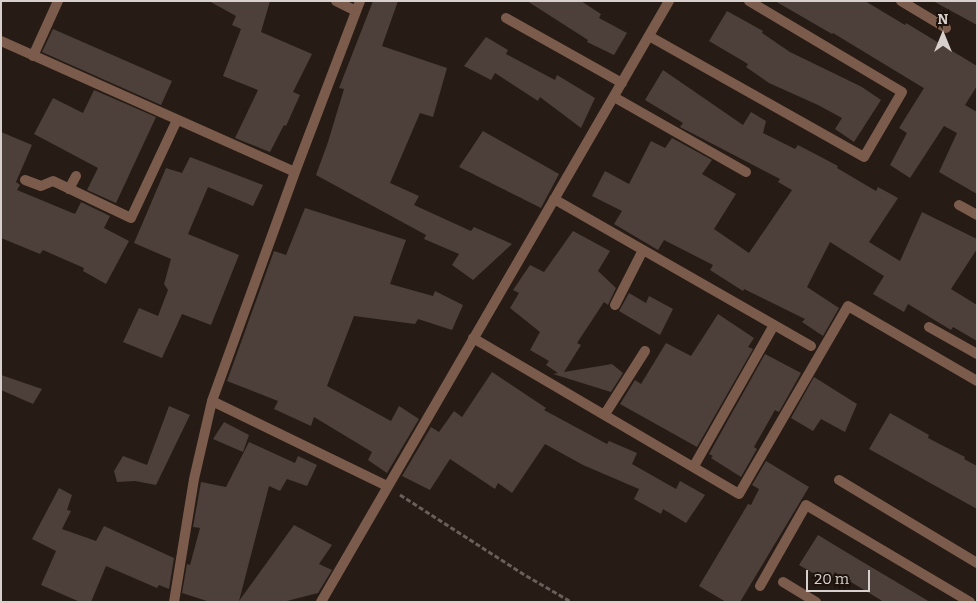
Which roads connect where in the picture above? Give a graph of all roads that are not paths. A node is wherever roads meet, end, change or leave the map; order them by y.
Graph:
1 (58, 1) edge
2 (336, 1) edge
3 (669, 1) edge
4 (750, 1) edge
5 (901, 1) edge
6 (358, 6) edge
7 (506, 18) dead end
8 (946, 28) dead end
9 (649, 36) junction
10 (1, 41) edge
11 (33, 56) junction
12 (622, 83) junction
13 (614, 96) junction
14 (177, 120) junction
15 (295, 172) junction
16 (746, 172) dead end
17 (76, 176) dead end
18 (25, 180) dead end
19 (69, 189) junction
20 (554, 199) junction
21 (959, 205) dead end
22 (977, 215) edge
23 (643, 250) junction
24 (615, 305) dead end
25 (774, 325) junction
26 (928, 327) dead end
27 (473, 338) junction
28 (811, 346) dead end
29 (645, 351) dead end
30 (977, 354) edge
31 (977, 381) edge
32 (212, 401) junction
33 (605, 414) junction
34 (694, 466) junction
35 (839, 480) dead end
36 (387, 486) junction
37 (977, 563) edge
38 (783, 582) dead end
39 (760, 586) dead end
40 (174, 602) edge
41 (321, 602) edge
42 (816, 602) edge
43 (970, 602) edge

1 - 11 street
2 - 6 street
3 - 9 street
4 - 9 street
5 - 8 street
6 - 15 street
7 - 12 street
9 - 12 street
10 - 11 street
11 - 14 street
12 - 13 street
13 - 16 street
13 - 20 street
14 - 15 street
14 - 19 street
15 - 32 street
17 - 19 street
18 - 19 street
20 - 23 street
20 - 27 street
21 - 22 street
23 - 24 street
23 - 25 street
25 - 28 street
25 - 34 street
26 - 30 street
27 - 33 street
27 - 36 street
29 - 33 street
31 - 34 street
32 - 36 street
32 - 40 street
33 - 34 street
35 - 37 street
36 - 41 street
38 - 42 street
39 - 43 street

